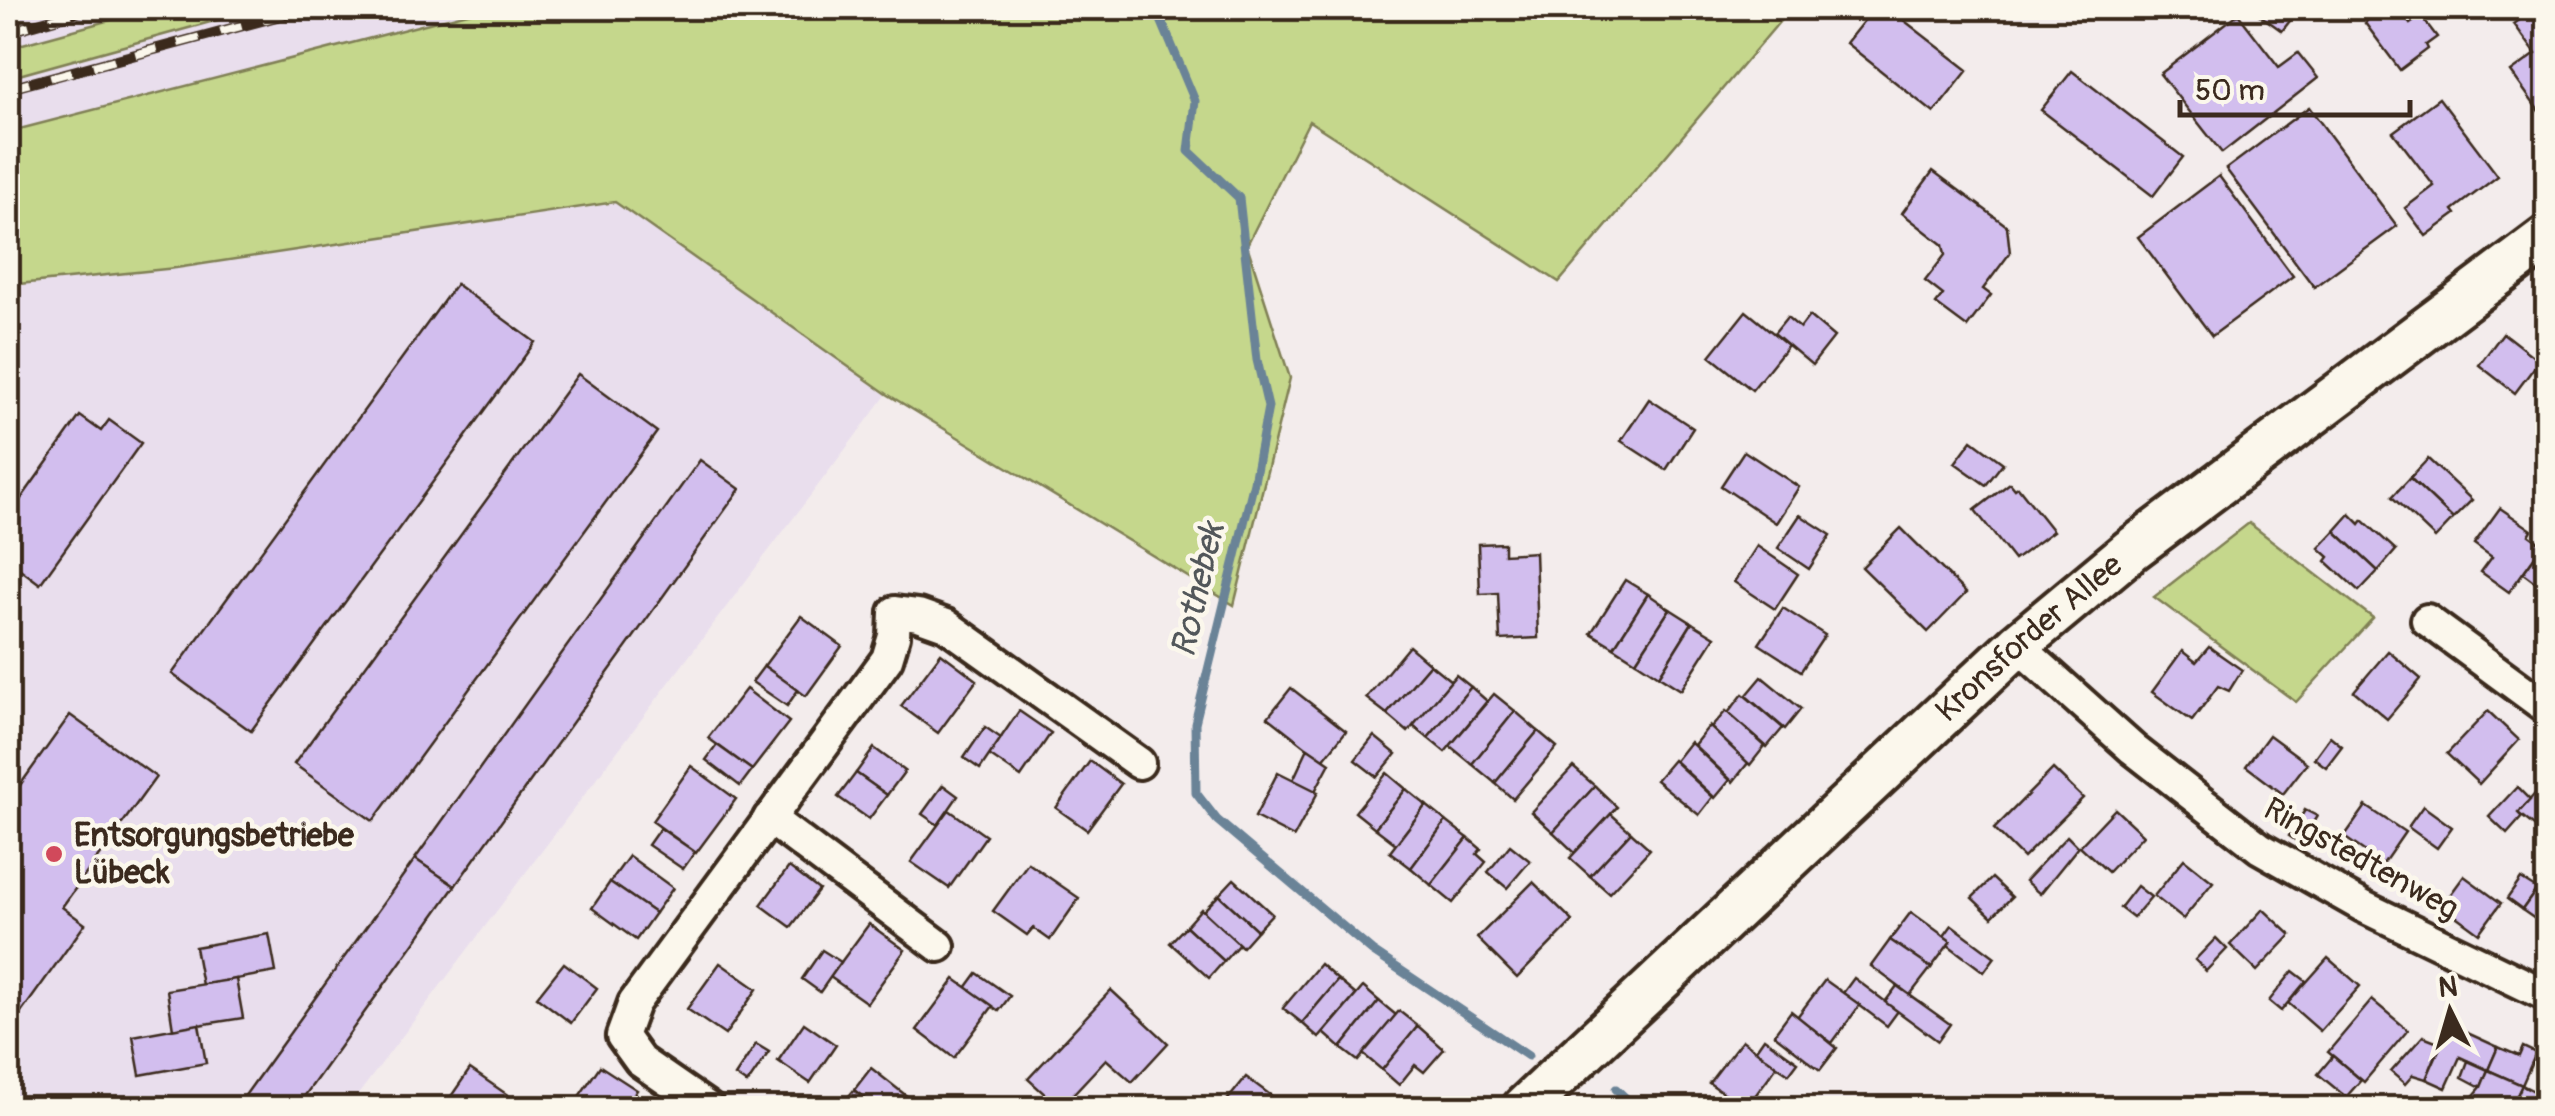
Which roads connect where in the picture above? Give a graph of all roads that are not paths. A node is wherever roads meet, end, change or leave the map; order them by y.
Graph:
1 (2548, 238) edge
2 (2428, 620) dead end
3 (2018, 645) junction
4 (2548, 708) edge
5 (1139, 763) dead end
6 (769, 818) junction
7 (939, 946) dead end
8 (2548, 996) edge
9 (1536, 1097) edge
10 (708, 1108) edge

1 - 3 main road, Kronsforder Allee
2 - 4 street
3 - 8 street, Ringstedtenweg
3 - 9 main road, Kronsforder Allee
5 - 6 street
6 - 7 street
6 - 10 street

